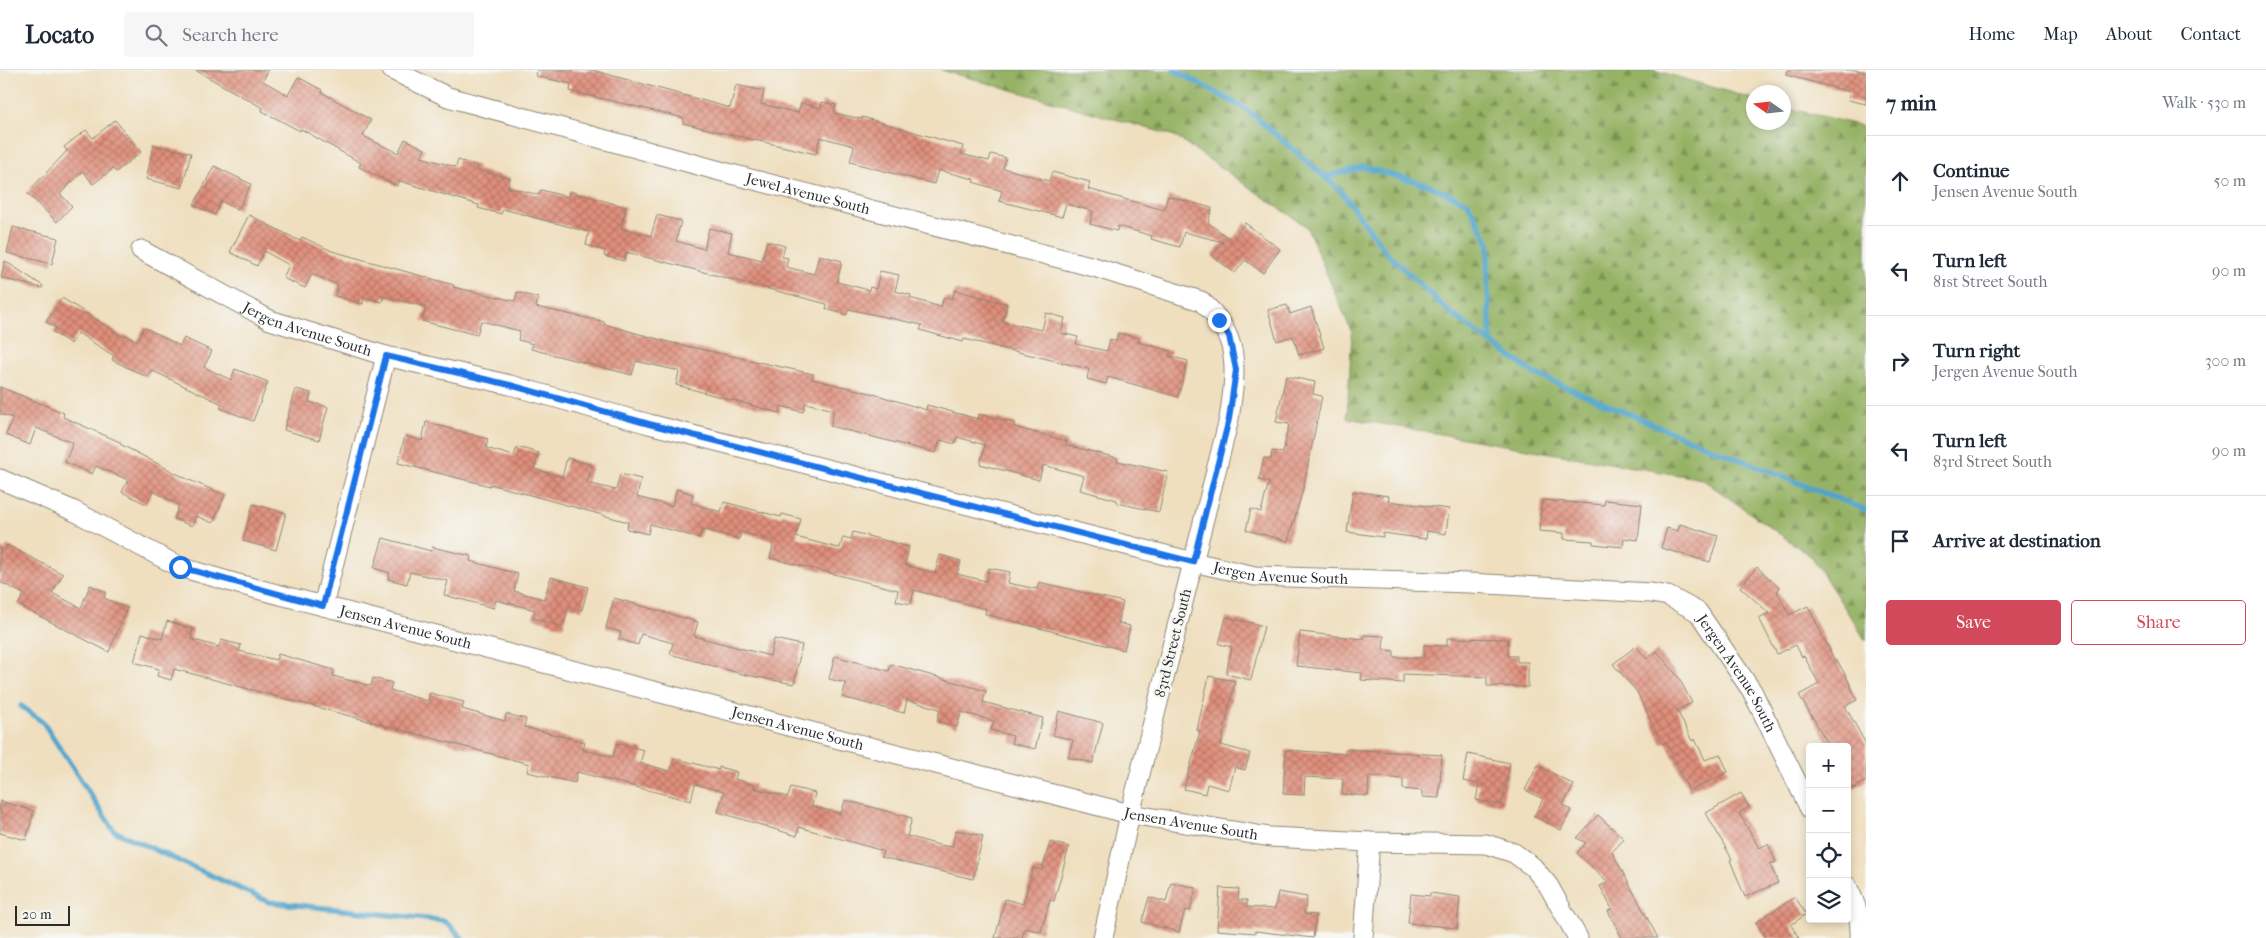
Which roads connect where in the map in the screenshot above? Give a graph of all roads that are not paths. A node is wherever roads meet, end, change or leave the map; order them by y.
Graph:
1 (392, 70) edge
2 (141, 250) dead end
3 (1219, 320) joint
4 (386, 356) junction
5 (0, 479) edge
6 (1193, 562) junction
7 (323, 606) junction
8 (1806, 801) edge
9 (1130, 814) junction
10 (1370, 842) junction
11 (1851, 894) edge
12 (1103, 938) edge
13 (1363, 938) edge
14 (1578, 938) edge
15 (1860, 938) edge

1 - 3 street, Jewel Avenue South
2 - 4 street, Jergen Avenue South
3 - 6 street, 83rd Street South
4 - 6 street, Jergen Avenue South
4 - 7 street
5 - 7 street, Jensen Avenue South
6 - 8 street, Jergen Avenue South
6 - 9 street, 83rd Street South
7 - 9 street, Jensen Avenue South
9 - 10 street, Jensen Avenue South
9 - 12 street, 83rd Street South
10 - 13 street
10 - 14 street, Jensen Avenue South
11 - 15 street

